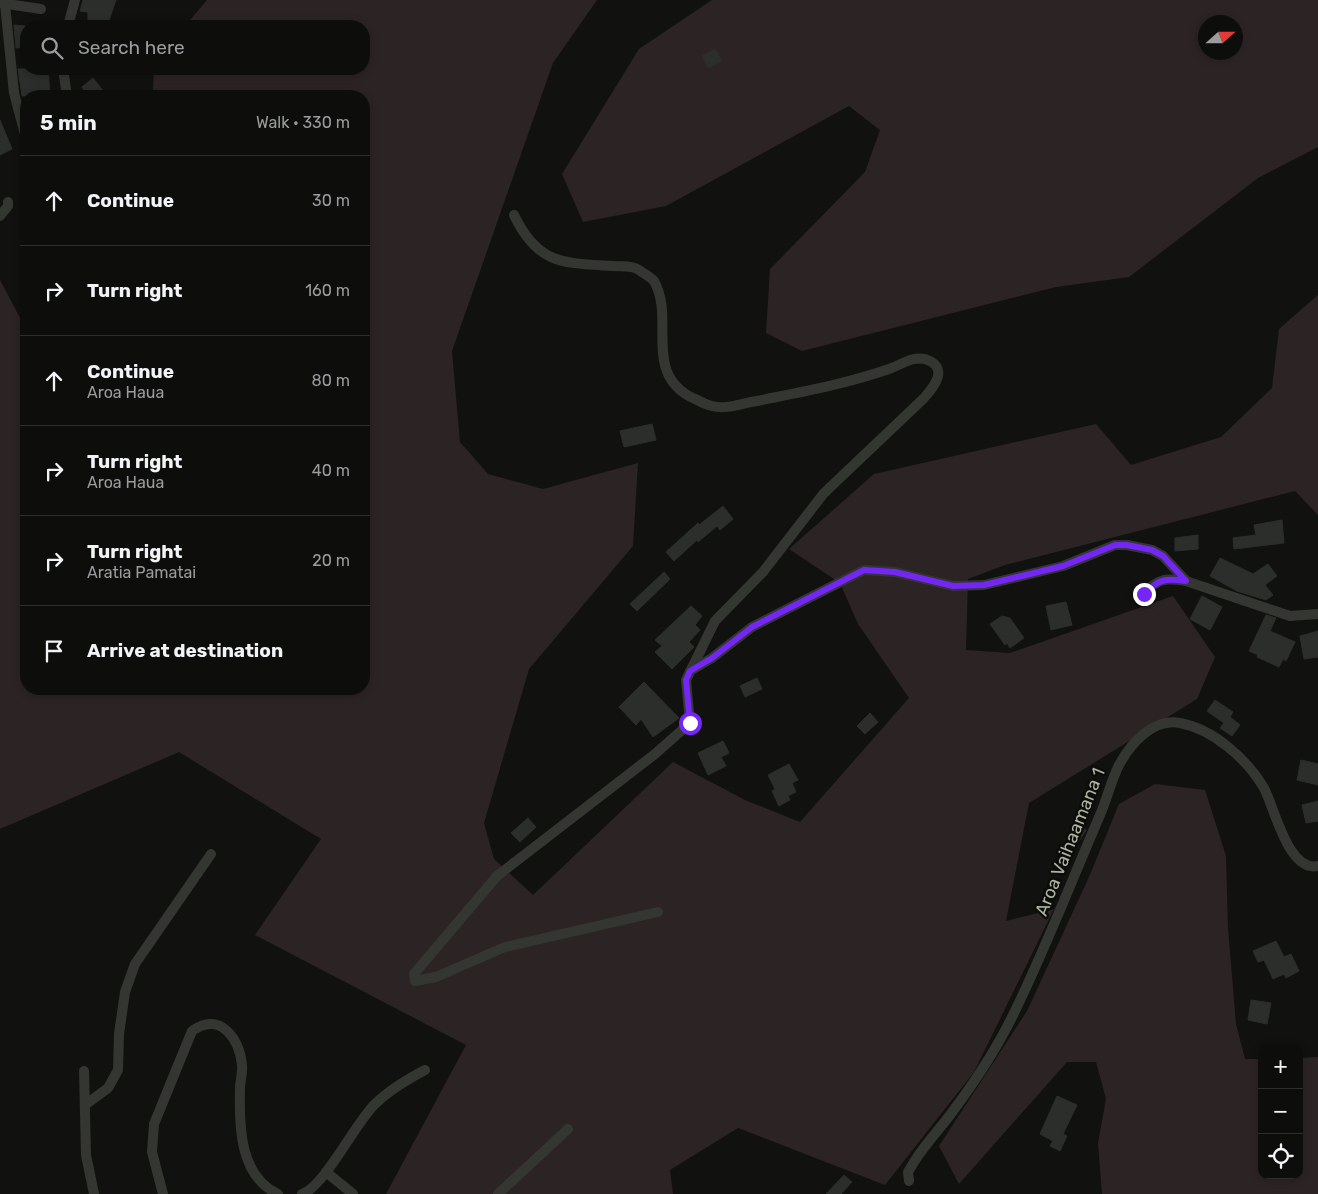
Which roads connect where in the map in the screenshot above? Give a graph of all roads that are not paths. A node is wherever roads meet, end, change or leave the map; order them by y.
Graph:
1 (75, 0) edge
2 (2, 3) edge
3 (41, 9) dead end
4 (70, 20) edge
5 (64, 75) edge
6 (66, 90) edge
7 (20, 116) edge
8 (8, 202) dead end
9 (514, 215) dead end
10 (0, 216) edge
11 (1186, 581) junction
12 (1144, 594) dead end
13 (1318, 614) edge
14 (690, 671) junction
15 (211, 854) dead end
16 (1318, 866) edge
17 (658, 912) dead end
18 (424, 1070) dead end
19 (84, 1071) dead end
20 (85, 1105) junction
21 (568, 1129) dead end
22 (326, 1172) junction
23 (909, 1181) dead end
24 (94, 1194) edge
25 (163, 1194) edge
26 (278, 1194) edge
27 (302, 1194) edge
28 (353, 1194) edge
29 (498, 1194) edge

1 - 4 street
2 - 3 street
2 - 7 street
5 - 6 street
8 - 10 street
9 - 14 street
11 - 12 street
11 - 13 street
11 - 14 street
14 - 17 street
15 - 20 street
16 - 23 street, Aroa Vaihaamana 1
18 - 22 street
19 - 20 street
20 - 24 street
21 - 29 street
22 - 27 street
22 - 28 street
25 - 26 street

